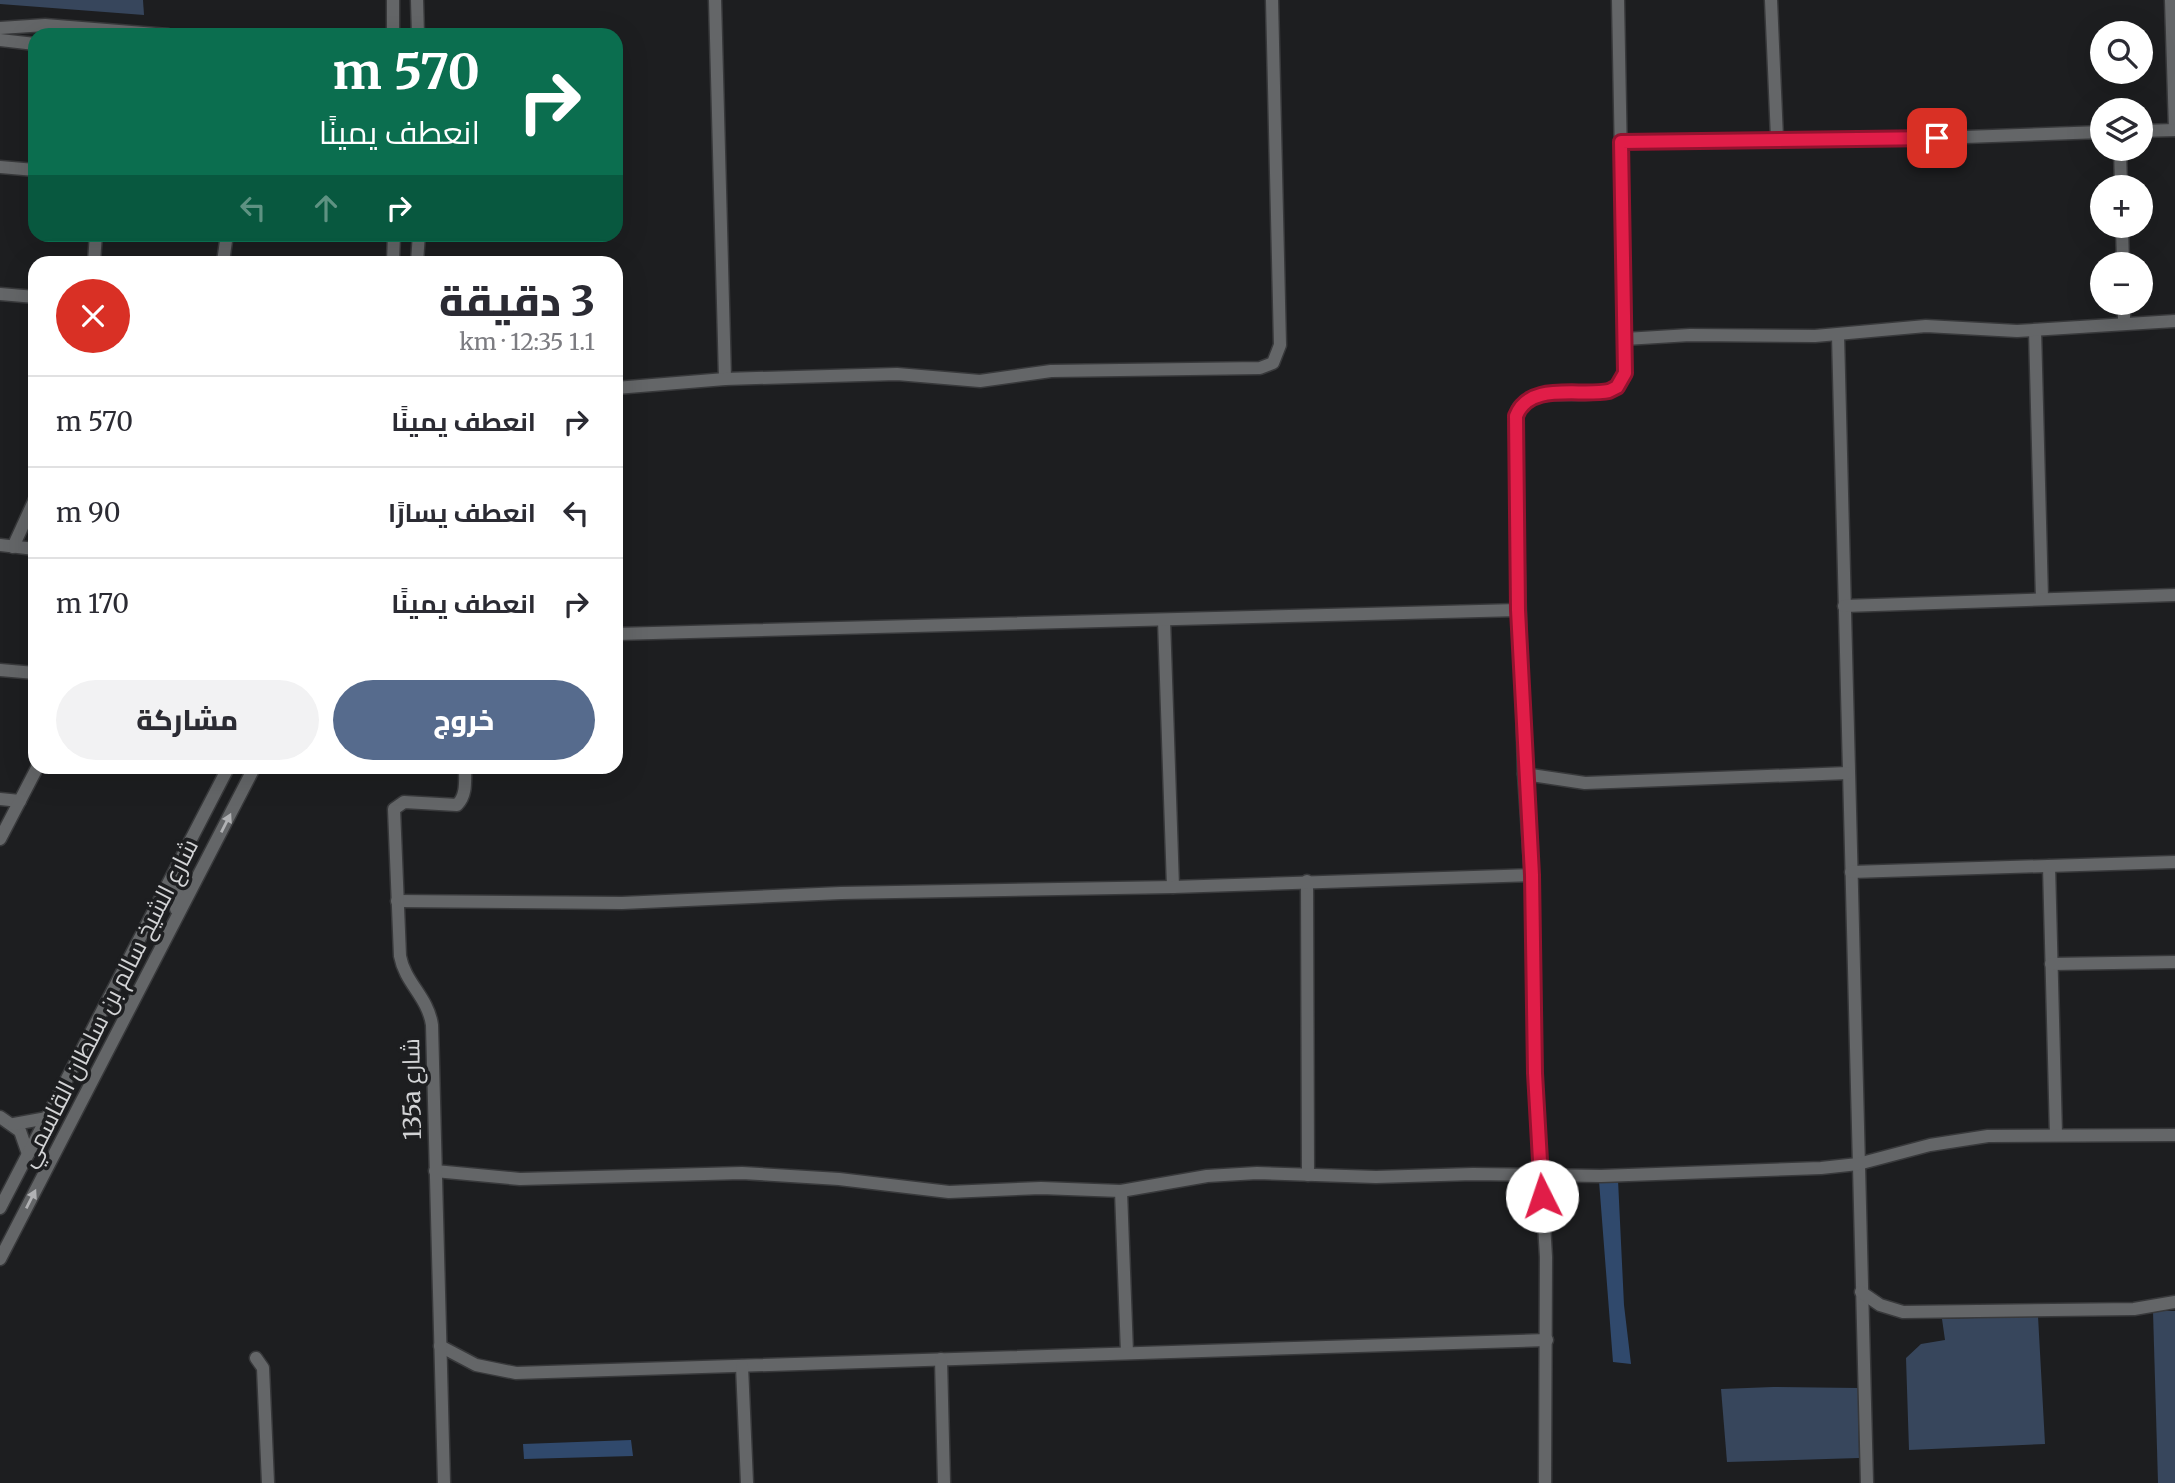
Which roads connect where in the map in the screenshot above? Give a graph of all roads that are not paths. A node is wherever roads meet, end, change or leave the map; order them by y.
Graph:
1 (393, 0) edge
2 (417, 0) edge
3 (715, 0) edge
4 (1272, 0) edge
5 (1618, 0) edge
6 (1771, 0) edge
7 (2171, 0) edge
8 (21, 25) junction
9 (0, 28) edge
10 (65, 28) edge
11 (393, 28) edge
12 (418, 28) edge
13 (0, 40) edge
14 (28, 42) edge
15 (28, 43) edge
16 (2175, 130) edge
17 (2153, 131) edge
18 (2090, 132) edge
19 (1777, 138) junction
20 (1621, 142) junction
21 (0, 167) edge
22 (28, 169) edge
23 (0, 294) edge
24 (28, 296) edge
25 (2124, 315) edge
26 (2175, 321) edge
27 (2124, 323) junction
28 (2035, 330) junction
29 (1838, 335) junction
30 (1625, 339) junction
31 (725, 379) junction
32 (623, 387) edge
33 (28, 511) edge
34 (7, 546) edge
35 (28, 548) edge
36 (2175, 594) edge
37 (2042, 599) junction
38 (1844, 606) junction
39 (1518, 610) junction
40 (1164, 620) junction
41 (623, 634) edge
42 (0, 670) edge
43 (28, 672) edge
44 (1848, 773) junction
45 (34, 774) edge
46 (225, 774) edge
47 (251, 774) edge
48 (465, 774) edge
49 (1524, 774) junction
50 (0, 799) edge
51 (20, 800) junction
52 (0, 839) edge
53 (2175, 862) edge
54 (2049, 866) junction
55 (1851, 872) junction
56 (1532, 875) junction
57 (170, 881) junction
58 (1307, 881) junction
59 (1173, 887) junction
60 (397, 901) junction
61 (171, 929) junction
62 (2175, 962) edge
63 (2051, 964) junction
64 (0, 1117) edge
65 (47, 1118) junction
66 (13, 1124) junction
67 (2056, 1135) junction
68 (2175, 1135) edge
69 (27, 1155) junction
70 (1858, 1164) junction
71 (435, 1171) junction
72 (1308, 1175) junction
73 (1541, 1175) junction
74 (1121, 1191) junction
75 (0, 1208) edge
76 (0, 1259) edge
77 (1861, 1292) junction
78 (2175, 1302) edge
79 (1547, 1340) junction
80 (440, 1346) junction
81 (1127, 1353) junction
82 (256, 1358) dead end
83 (941, 1359) junction
84 (742, 1366) junction
85 (268, 1483) edge
86 (444, 1483) edge
87 (747, 1483) edge
88 (944, 1483) edge
89 (1545, 1483) edge
90 (1867, 1483) edge

1 - 11 street
2 - 12 street
3 - 31 street
4 - 31 street
5 - 20 street
6 - 19 street
7 - 16 street
8 - 9 street
8 - 10 street
8 - 14 street
13 - 15 street
16 - 17 street
18 - 19 street
19 - 20 street
20 - 30 street
21 - 22 street
23 - 24 street
25 - 27 street
26 - 27 street
27 - 28 street
28 - 29 street
28 - 37 street
29 - 30 street
29 - 38 street
30 - 39 street
31 - 32 street
33 - 34 street
34 - 35 street
36 - 37 street
37 - 38 street
38 - 44 street
39 - 40 street
39 - 49 street
40 - 41 street
40 - 59 street
42 - 43 street
44 - 49 street
44 - 55 street
45 - 51 street
46 - 57 street, شارع الشيخ سالم بن سلطان القاسمي
61 -> 47 street, شارع الشيخ سالم بن سلطان القاسمي
48 - 60 street, 135a شارع
49 - 56 street
50 - 51 street
51 - 52 street
53 - 54 street
54 - 55 street
54 - 63 street
55 - 70 street
56 - 58 street
56 - 73 street
57 - 61 street
57 - 65 street, شارع الشيخ سالم بن سلطان القاسمي
58 - 59 street
58 - 72 street
59 - 60 street
60 - 71 street, 135a شارع
76 -> 61 street, شارع الشيخ سالم بن سلطان القاسمي
62 - 63 street
63 - 67 street
64 - 66 street
65 - 66 street
65 - 69 street, شارع الشيخ سالم بن سلطان القاسمي
66 - 69 street
67 - 68 street
67 - 70 street
69 - 75 street, شارع الشيخ سالم بن سلطان القاسمي
70 - 73 street
70 - 77 street
71 - 74 street
71 - 80 street, 135a شارع
72 - 73 street
72 - 74 street
73 - 79 street
74 - 81 street
77 - 78 street
77 - 90 street
79 - 81 street
79 - 89 street
80 - 84 street
80 - 86 street, 135a شارع
81 - 83 street
82 - 85 street
83 - 84 street
83 - 88 street
84 - 87 street

